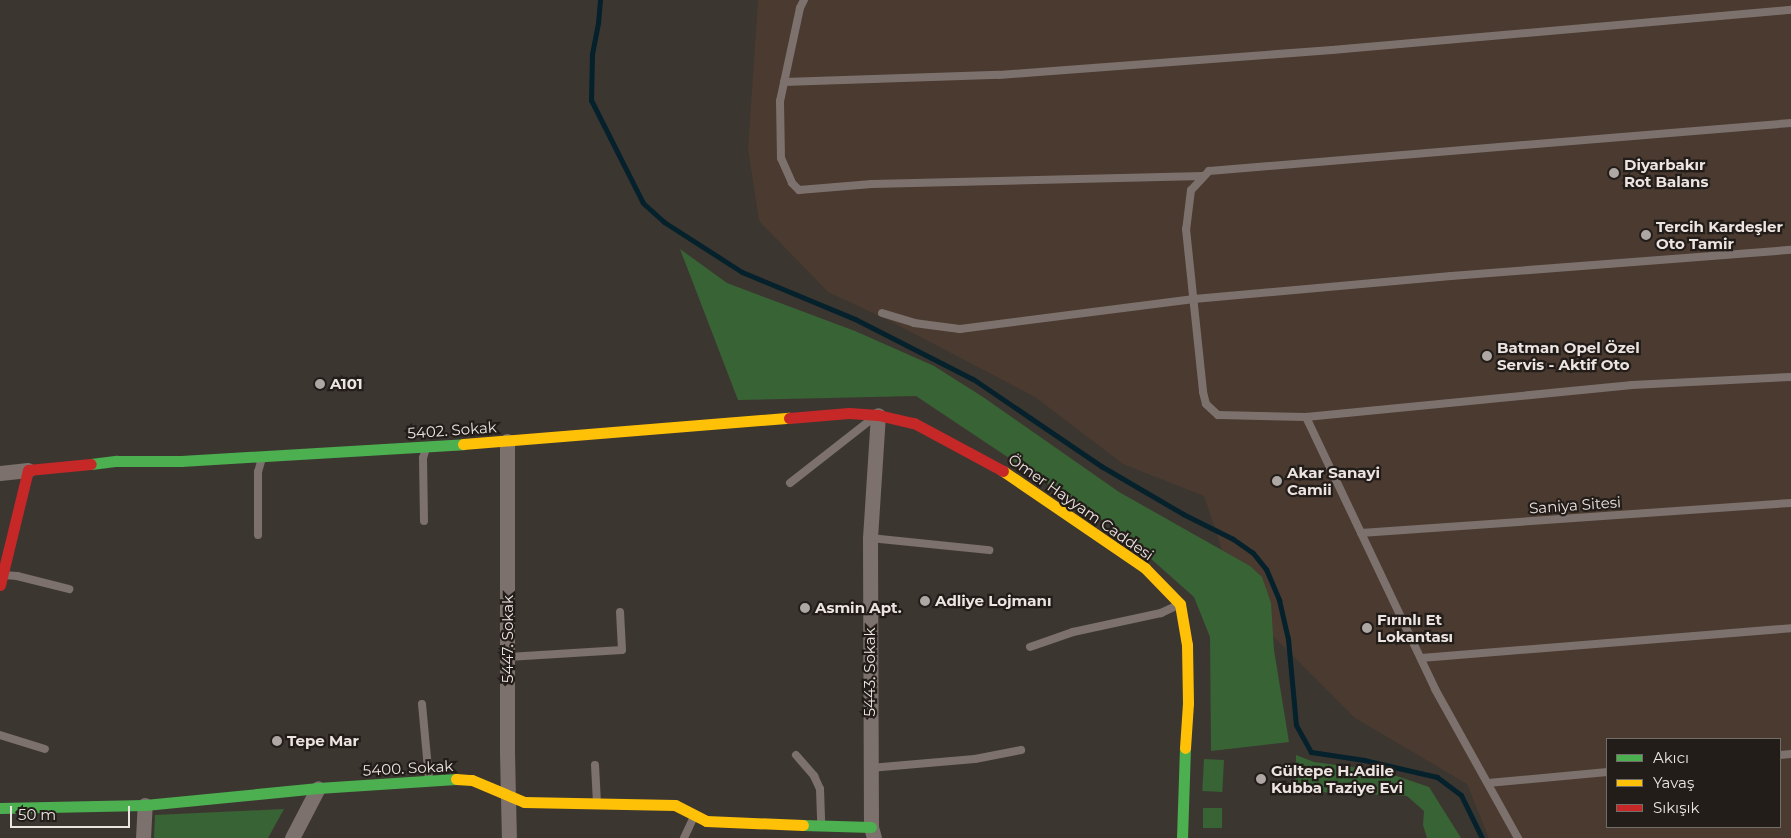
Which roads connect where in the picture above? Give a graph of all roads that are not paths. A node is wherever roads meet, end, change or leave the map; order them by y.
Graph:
1 (804, 0) edge
2 (1791, 10) edge
3 (784, 82) junction
4 (1791, 123) edge
5 (1203, 176) junction
6 (1791, 250) edge
7 (1194, 299) junction
8 (882, 313) dead end
9 (1791, 377) edge
10 (878, 415) junction
11 (1306, 417) junction
12 (507, 441) junction
13 (426, 446) junction
14 (263, 456) junction
15 (28, 470) junction
16 (0, 473) edge
17 (790, 483) dead end
18 (1791, 503) edge
19 (424, 521) dead end
20 (1361, 533) junction
21 (258, 535) dead end
22 (870, 538) junction
23 (989, 550) dead end
24 (1, 580) edge
25 (69, 589) dead end
26 (1180, 604) junction
27 (620, 612) dead end
28 (1791, 628) edge
29 (1030, 647) dead end
30 (508, 657) junction
31 (1421, 658) junction
32 (422, 704) dead end
33 (0, 735) edge
34 (45, 749) dead end
35 (1021, 750) dead end
36 (796, 755) dead end
37 (594, 765) dead end
38 (870, 768) junction
39 (1606, 772) edge
40 (430, 781) junction
41 (1488, 783) junction
42 (318, 788) junction
43 (507, 796) junction
44 (597, 804) junction
45 (145, 805) junction
46 (0, 808) edge
47 (695, 815) junction
48 (821, 825) junction
49 (872, 833) edge
50 (143, 838) edge
51 (292, 838) edge
52 (509, 838) edge
53 (684, 838) edge
54 (1182, 838) edge
55 (1518, 838) edge

1 - 3 lane
2 - 3 lane
3 - 5 lane
4 - 5 lane
5 - 7 lane
6 - 7 lane
7 - 8 lane
7 - 11 lane
9 - 11 lane
10 - 12 street, 5402. Sokak
10 - 17 lane
10 - 22 street, 5443. Sokak
10 - 26 street, Ömer Hayyam Caddesi
11 - 20 lane
12 - 13 street, 5402. Sokak
12 - 30 street, 5447. Sokak
13 - 14 street, 5402. Sokak
13 - 19 lane
14 - 15 street, 5402. Sokak
14 - 21 lane
15 - 16 street
15 - 24 street
18 - 20 lane, Saniya Sitesi
20 - 31 lane
22 - 23 lane
22 - 38 street, 5443. Sokak
24 - 25 lane
26 - 29 lane
26 - 54 street
27 - 30 lane
28 - 31 lane
30 - 43 street, 5447. Sokak
31 - 41 lane
32 - 40 lane
33 - 34 lane
35 - 38 lane
36 - 48 lane
37 - 44 lane
38 - 49 street, 5443. Sokak
39 - 41 lane
40 - 42 street, 5400. Sokak
40 - 43 street, 5400. Sokak
41 - 55 lane
42 - 45 street, 5400. Sokak
42 - 51 street
43 - 44 street, 5400. Sokak
43 - 52 street, 5447. Sokak
44 - 47 street, 5400. Sokak
45 - 46 street, 5400. Sokak
45 - 50 street
47 - 48 street, 5400. Sokak
47 - 53 lane
48 - 49 street, 5400. Sokak

